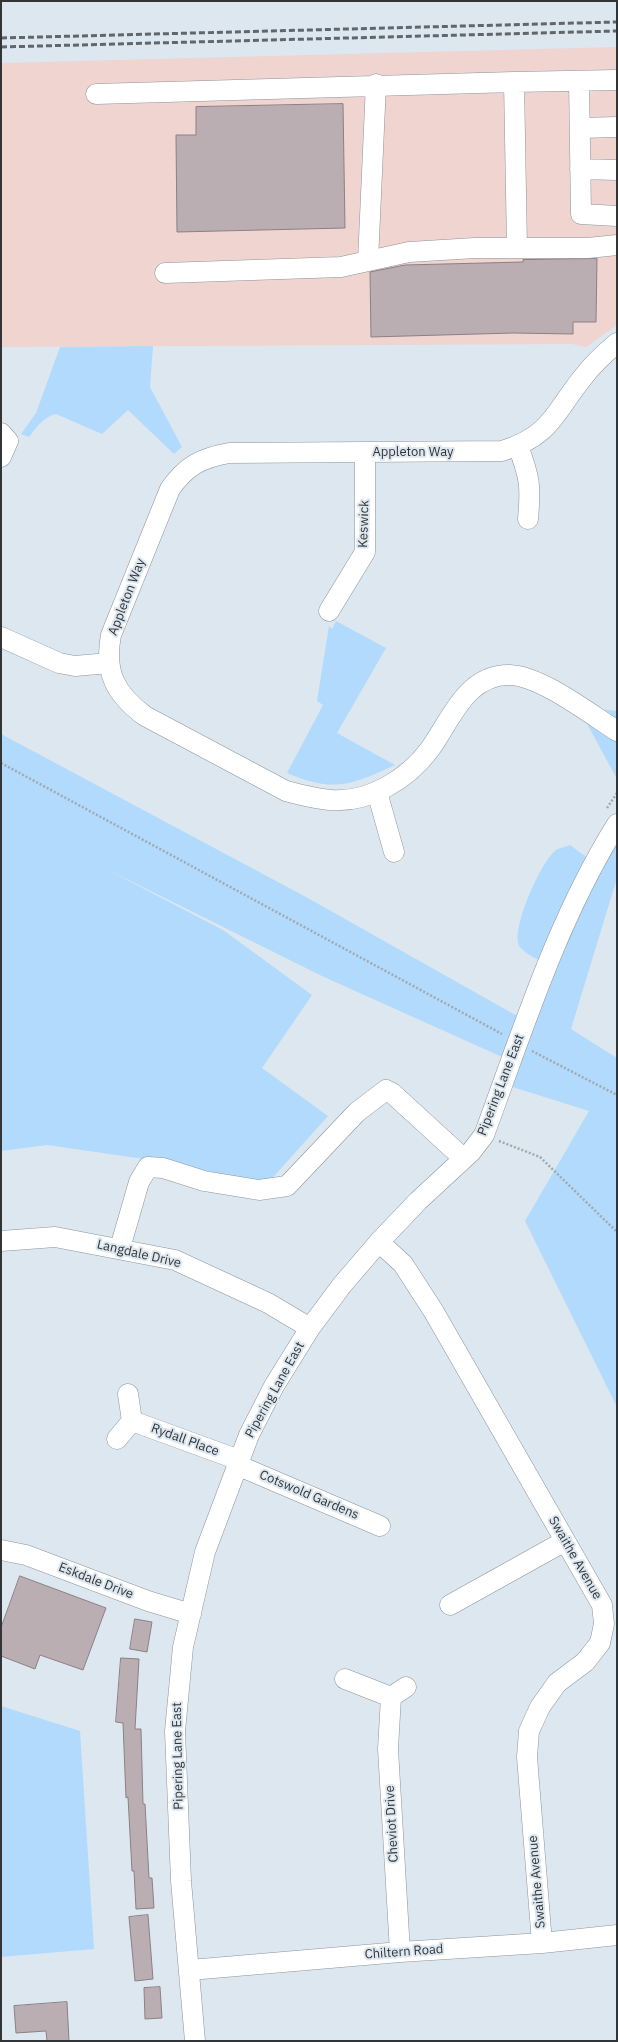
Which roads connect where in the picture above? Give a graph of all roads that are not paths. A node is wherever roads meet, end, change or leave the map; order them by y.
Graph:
1 (617, 80) edge
2 (579, 81) junction
3 (514, 82) junction
4 (376, 84) junction
5 (96, 94) dead end
6 (617, 127) edge
7 (580, 128) junction
8 (580, 169) junction
9 (617, 170) edge
10 (617, 216) edge
11 (617, 245) edge
12 (517, 248) junction
13 (368, 261) junction
14 (165, 273) dead end
15 (617, 343) edge
16 (518, 446) junction
17 (365, 453) junction
18 (528, 519) dead end
19 (329, 611) dead end
20 (1, 637) edge
21 (109, 664) junction
22 (617, 731) edge
23 (377, 792) junction
24 (617, 824) edge
25 (394, 852) dead end
26 (463, 1158) junction
27 (1, 1241) edge
28 (379, 1242) junction
29 (120, 1248) junction
30 (310, 1328) junction
31 (128, 1394) dead end
32 (132, 1420) junction
33 (117, 1439) dead end
34 (238, 1462) junction
35 (380, 1526) dead end
36 (565, 1541) junction
37 (1, 1550) edge
38 (450, 1605) dead end
39 (191, 1614) junction
40 (345, 1679) dead end
41 (617, 1935) edge
42 (542, 1943) junction
43 (400, 1952) junction
44 (190, 1970) junction
45 (195, 2041) edge

1 - 2 street
2 - 3 street
2 - 7 street
3 - 4 street
3 - 12 street
4 - 5 street
4 - 13 street
6 - 7 street
7 - 8 street
8 - 9 street
8 - 10 street
11 - 12 street
12 - 13 street
13 - 14 street
15 - 16 street, Appleton Way
16 - 17 street, Appleton Way
16 - 18 street
17 - 19 street, Keswick
17 - 21 street, Appleton Way
20 - 21 street
21 - 23 street, Appleton Way
22 - 23 street, Appleton Way
23 - 25 street
24 - 26 street, Pipering Lane East
26 - 28 street, Pipering Lane East
26 - 29 street
27 - 29 street, Langdale Drive
28 - 30 street, Pipering Lane East
28 - 36 street, Swaithe Avenue
29 - 30 street, Langdale Drive
30 - 34 street, Pipering Lane East
31 - 32 street
32 - 33 street
32 - 34 street, Rydall Place
34 - 35 street, Cotswold Gardens
34 - 39 street, Pipering Lane East
36 - 38 street
36 - 42 street, Swaithe Avenue
37 - 39 street, Eskdale Drive
39 - 44 street, Pipering Lane East
40 - 43 street, Cheviot Drive
41 - 42 street, Chiltern Road
42 - 43 street, Chiltern Road
43 - 44 street, Chiltern Road
44 - 45 street, Pipering Lane East

